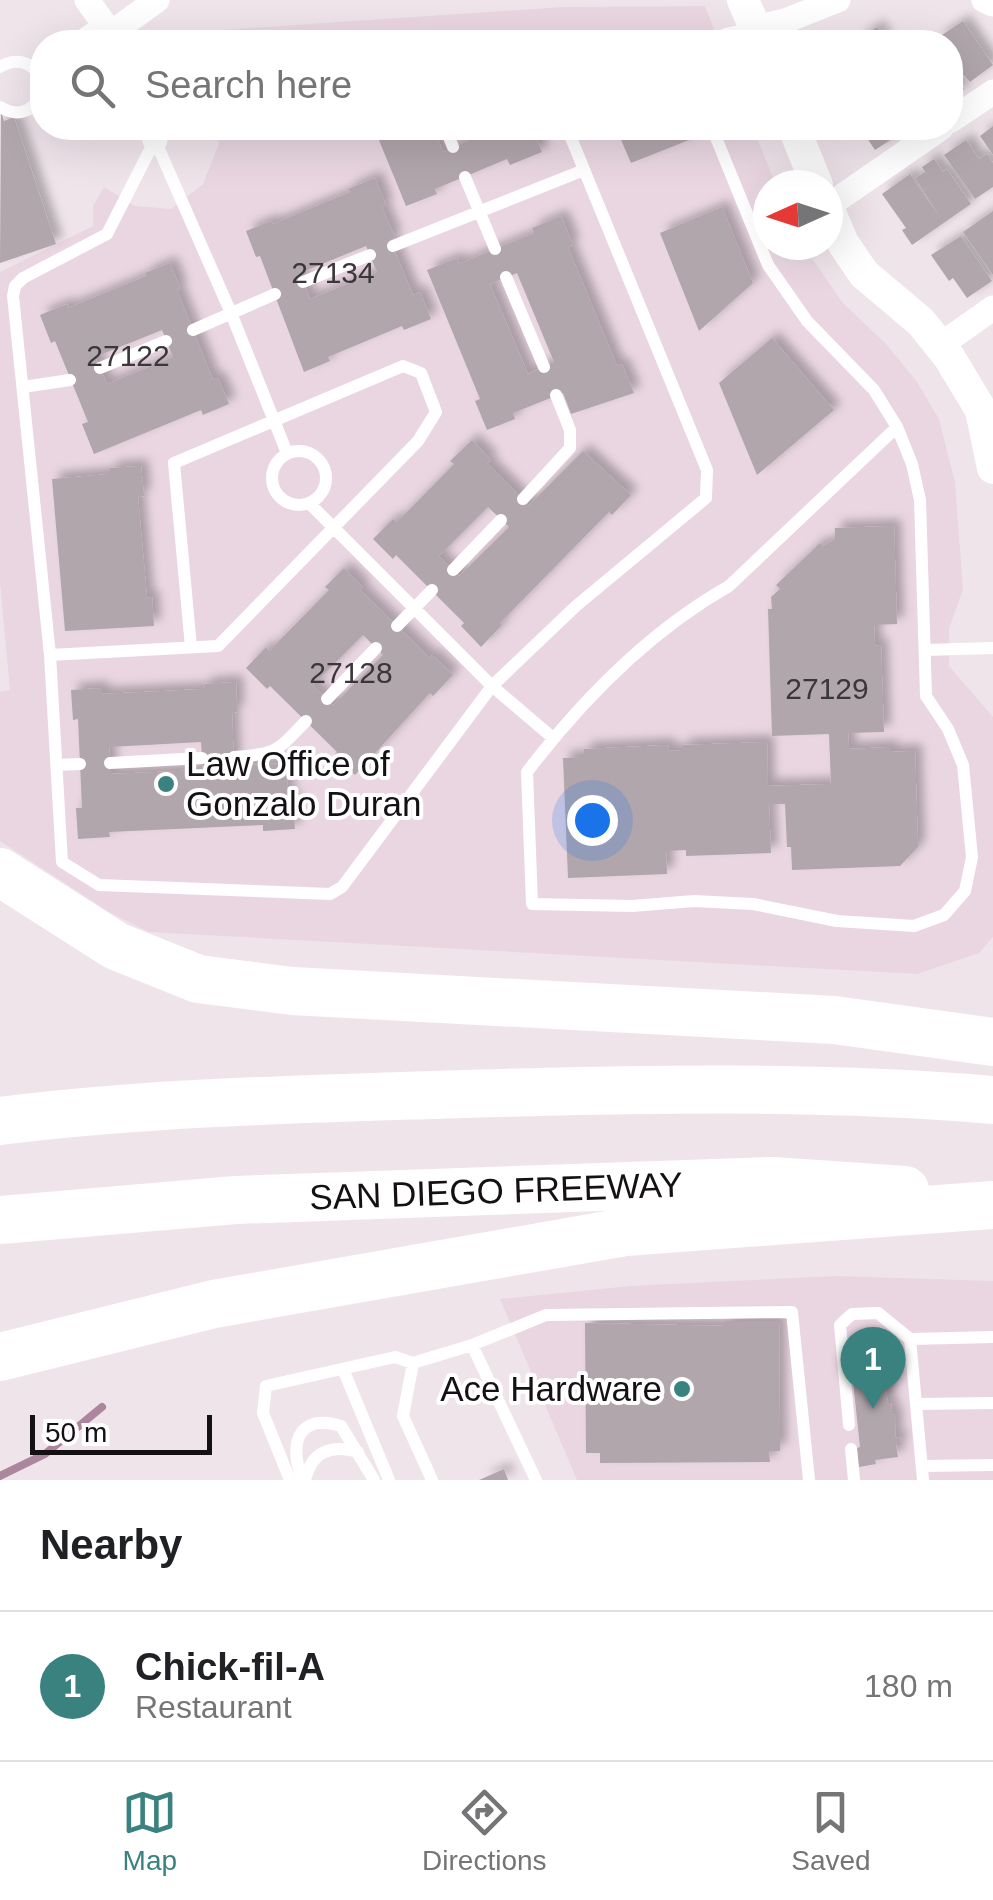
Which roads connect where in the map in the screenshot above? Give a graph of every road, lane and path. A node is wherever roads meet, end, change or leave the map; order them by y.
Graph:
1 (157, 0) edge
2 (838, 0) edge
3 (984, 0) edge
4 (993, 4) edge
5 (104, 24) edge
6 (753, 24) edge
7 (30, 64) edge
8 (0, 68) edge
9 (993, 92) edge
10 (0, 107) edge
11 (30, 108) edge
12 (963, 112) edge
13 (152, 140) edge
14 (159, 140) edge
15 (449, 140) edge
16 (572, 140) edge
17 (717, 140) edge
18 (799, 140) edge
19 (924, 140) edge
20 (452, 147) dead end
21 (584, 170) junction
22 (811, 170) edge
23 (465, 176) dead end
24 (843, 197) edge
25 (479, 212) junction
26 (843, 243) edge
27 (393, 246) dead end
28 (495, 249) dead end
29 (370, 256) dead end
30 (506, 277) dead end
31 (304, 282) dead end
32 (275, 294) dead end
33 (993, 308) edge
34 (232, 313) junction
35 (193, 330) dead end
36 (166, 341) dead end
37 (939, 346) junction
38 (544, 367) dead end
39 (100, 368) dead end
40 (70, 380) dead end
41 (22, 387) junction
42 (556, 396) dead end
43 (274, 419) junction
44 (897, 428) junction
45 (288, 453) junction
46 (993, 468) edge
47 (523, 499) dead end
48 (310, 503) junction
49 (501, 520) dead end
50 (334, 528) junction
51 (452, 570) dead end
52 (432, 590) dead end
53 (414, 608) junction
54 (397, 626) dead end
55 (191, 647) junction
56 (376, 648) dead end
57 (993, 648) edge
58 (925, 650) junction
59 (50, 655) junction
60 (492, 686) junction
61 (328, 699) dead end
62 (306, 722) dead end
63 (553, 738) junction
64 (234, 757) dead end
65 (202, 758) dead end
66 (110, 762) dead end
67 (80, 764) dead end
68 (56, 765) junction
69 (0, 872) edge
70 (993, 1042) edge
71 (993, 1100) edge
72 (0, 1122) edge
73 (993, 1195) edge
74 (993, 1206) edge
75 (0, 1220) edge
76 (993, 1337) edge
77 (910, 1339) junction
78 (472, 1345) junction
79 (0, 1356) edge
80 (413, 1362) junction
81 (343, 1369) junction
82 (993, 1403) edge
83 (916, 1404) junction
84 (849, 1426) dead end
85 (850, 1449) dead end
86 (358, 1452) junction
87 (993, 1466) edge
88 (922, 1473) edge
89 (290, 1480) edge
90 (304, 1480) edge
91 (374, 1480) edge
92 (390, 1480) edge
93 (432, 1480) edge
94 (536, 1480) edge
95 (809, 1480) edge
96 (854, 1480) edge

1 - 5 street
2 - 6 street
3 - 4 street
7 - 8 lane
9 - 12 street
10 - 11 lane
13 - 41 lane
14 - 34 lane
15 - 20 lane
16 - 21 lane
17 - 44 lane
18 - 22 street
19 - 24 street
21 - 25 lane
21 - 60 lane
23 - 25 lane
25 - 27 lane
25 - 28 lane
26 - 37 street
29 - 31 lane
30 - 38 lane
32 - 34 lane
33 - 37 street
34 - 35 lane
34 - 43 lane
36 - 39 lane
37 - 46 street
40 - 41 lane
41 - 59 lane
42 - 47 lane
43 - 45 lane
43 - 50 lane
43 - 55 lane
44 - 58 lane
44 - 63 lane
45 - 48 lane
45 - 48 lane
48 - 50 lane
49 - 51 lane
50 - 53 lane
50 - 55 lane
52 - 53 lane
53 - 54 lane
53 - 60 lane
55 - 59 lane
56 - 61 lane
57 - 58 lane
58 - 63 lane
59 - 68 lane
60 - 63 lane
60 - 68 lane
62 - 64 lane
65 - 66 lane
67 - 68 lane
69 - 70 highway
71 - 72 highway
73 - 75 highway, SAN DIEGO FREEWAY
74 - 79 highway
76 - 77 lane
77 - 83 lane
77 - 84 lane
78 - 80 lane
78 - 94 lane
78 - 95 lane
80 - 81 lane
80 - 93 lane
81 - 89 lane
81 - 92 lane
82 - 83 lane
83 - 88 lane
85 - 96 lane
86 - 90 lane
86 - 90 lane
86 - 91 lane
87 - 88 lane

